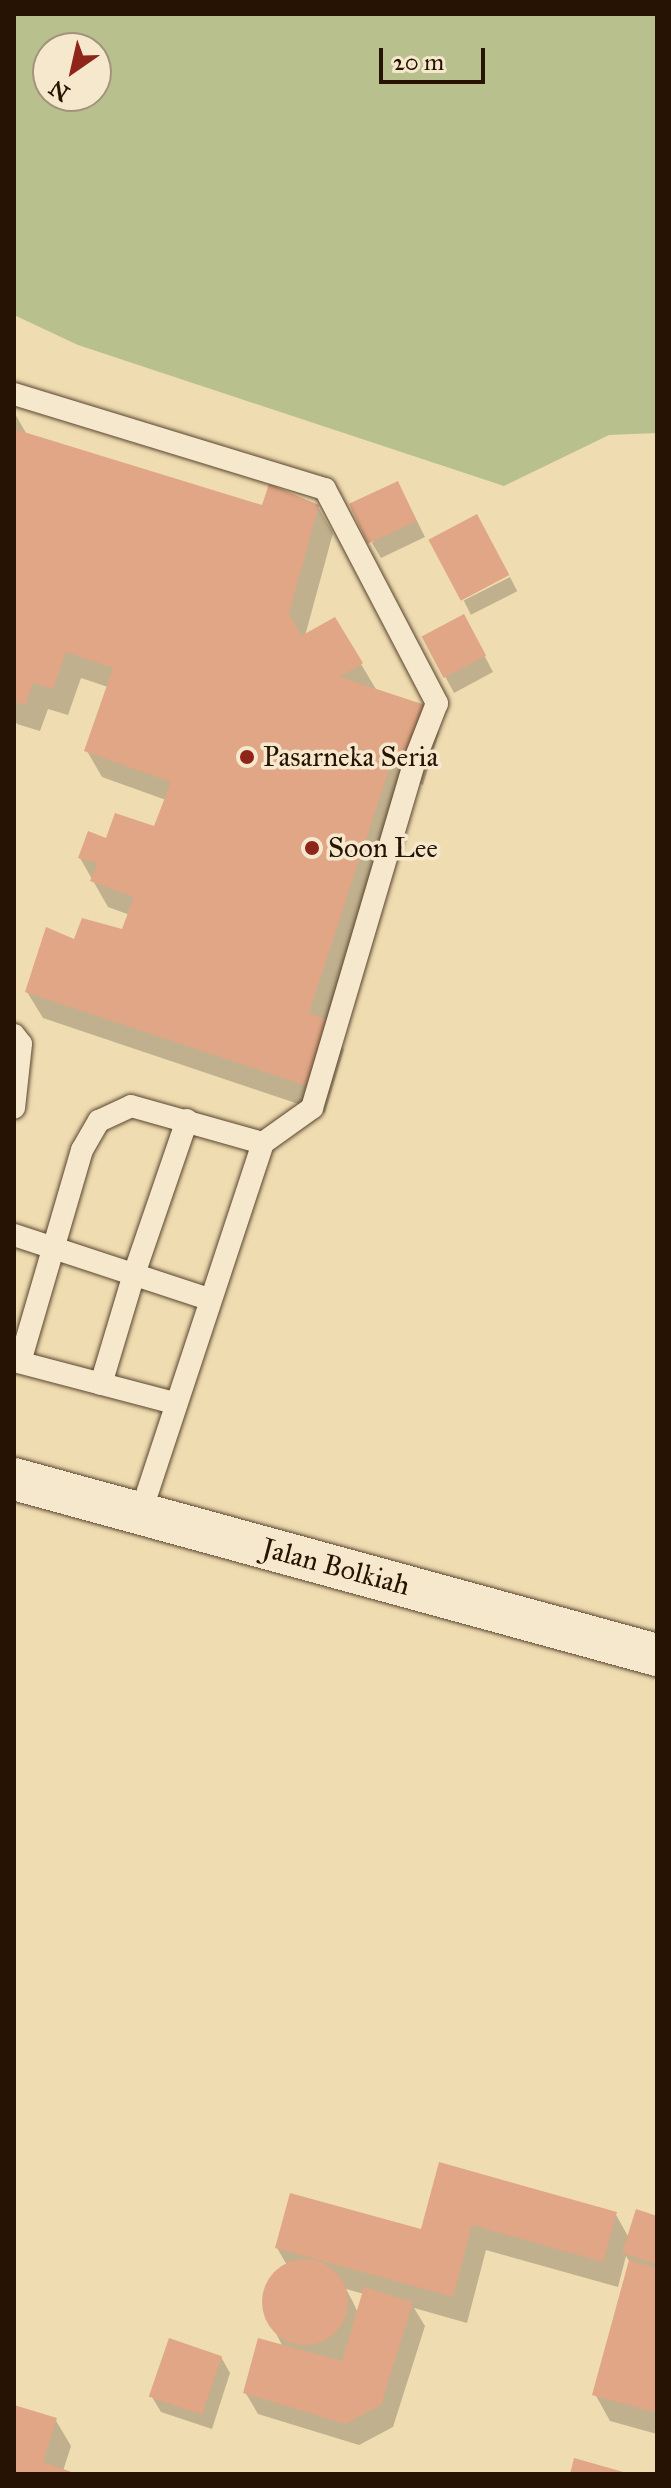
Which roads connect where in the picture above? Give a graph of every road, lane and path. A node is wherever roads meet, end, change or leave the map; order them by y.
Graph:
1 (14, 394) edge
2 (14, 1035) edge
3 (14, 1108) edge
4 (187, 1120) junction
5 (263, 1143) junction
6 (14, 1235) edge
7 (51, 1249) junction
8 (133, 1277) junction
9 (209, 1299) junction
10 (17, 1362) edge
11 (101, 1384) junction
12 (174, 1403) junction
13 (14, 1479) edge
14 (140, 1514) junction
15 (657, 1655) edge

1 - 5 lane
2 - 3 lane
4 - 5 lane
4 - 7 lane
4 - 8 lane
5 - 9 lane
6 - 7 lane
7 - 8 lane
7 - 10 lane
8 - 9 lane
8 - 11 lane
9 - 12 lane
10 - 11 lane
11 - 12 lane
12 - 14 lane
13 - 14 street, Jalan Bolkiah
14 - 15 street, Jalan Bolkiah

